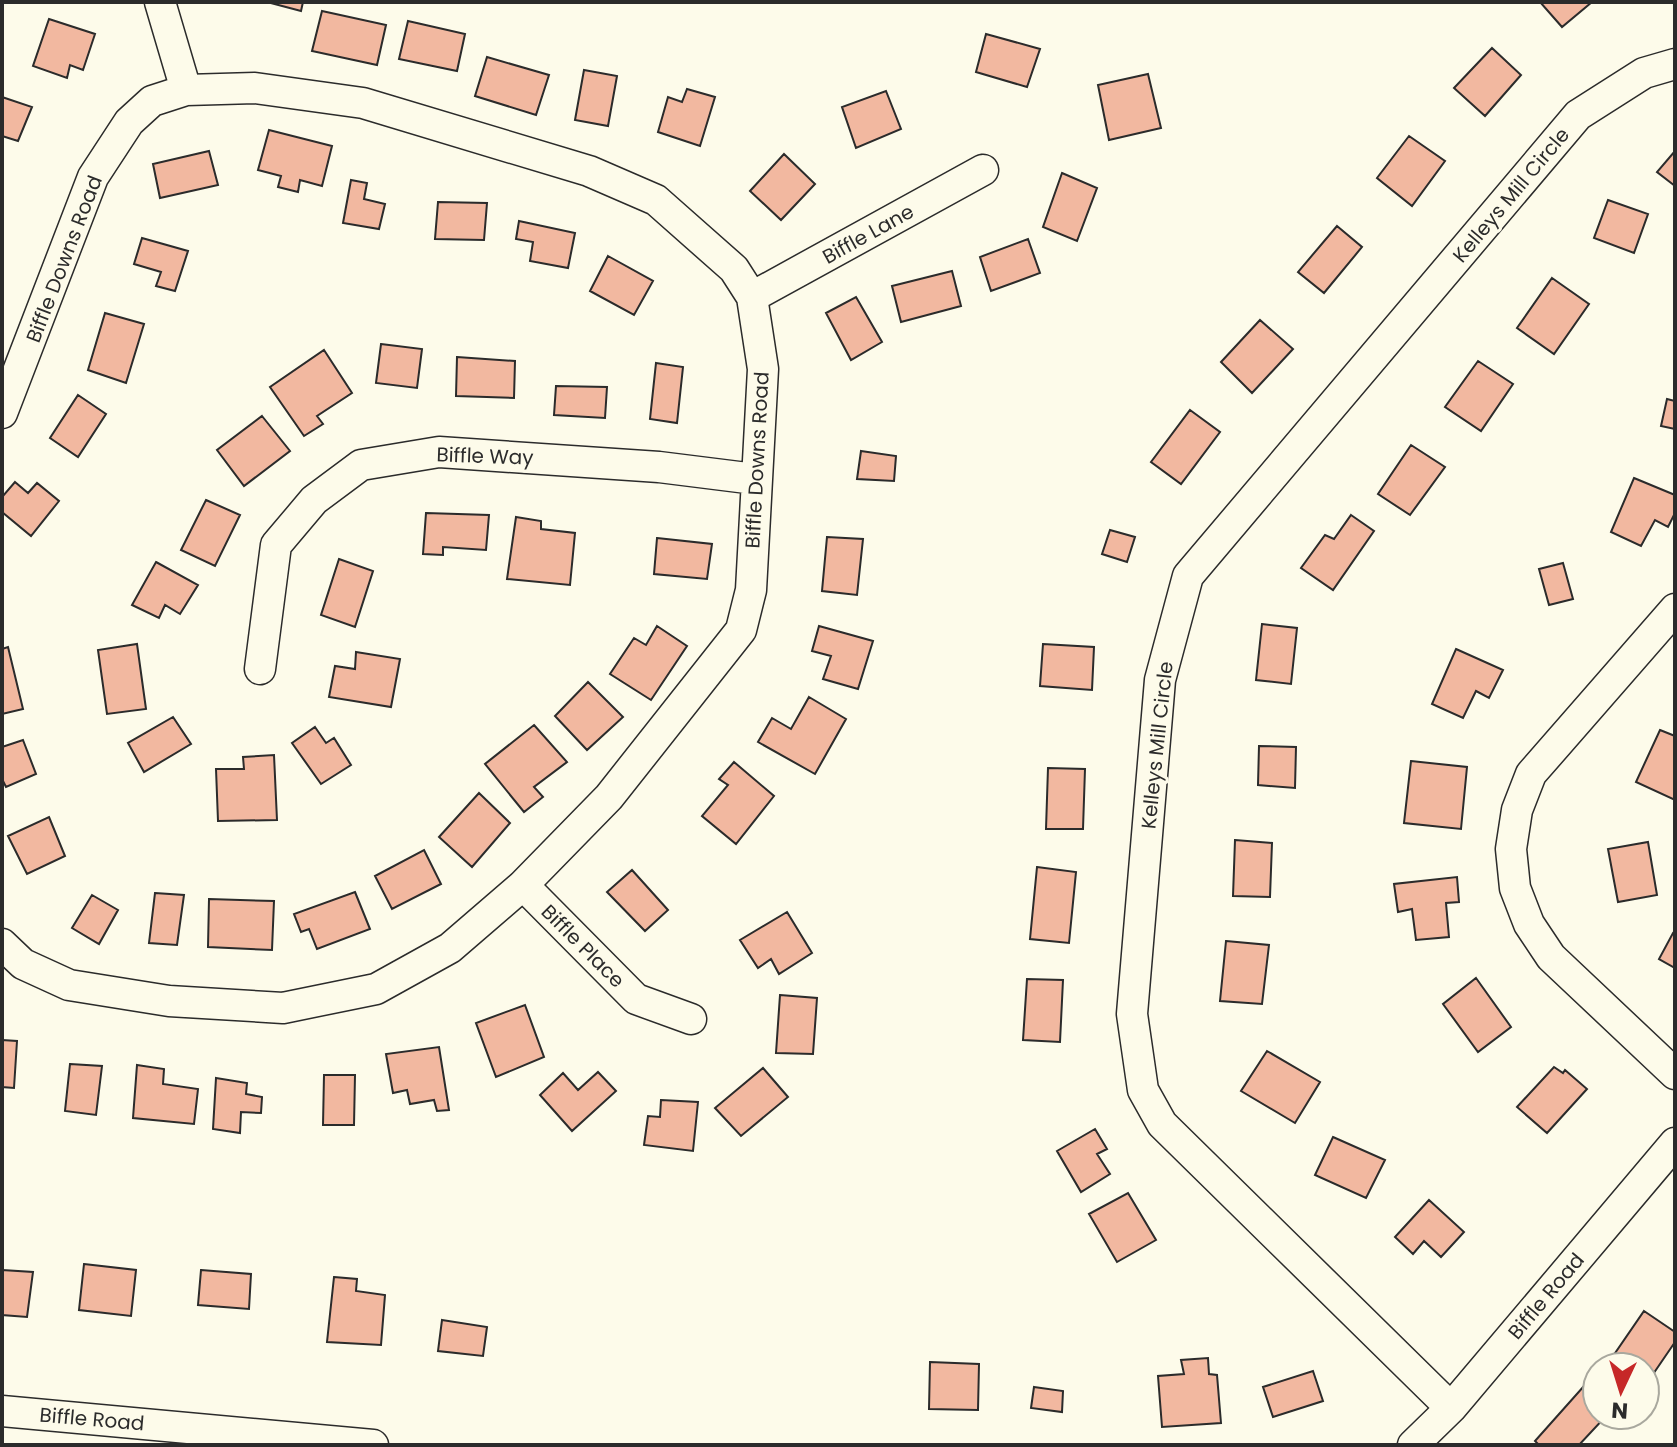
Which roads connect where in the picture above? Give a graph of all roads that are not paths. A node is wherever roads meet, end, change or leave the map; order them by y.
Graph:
1 (160, 2) edge
2 (1675, 64) edge
3 (186, 90) junction
4 (983, 170) dead end
5 (752, 297) junction
6 (2, 413) edge
7 (755, 479) junction
8 (1675, 609) edge
9 (260, 669) dead end
10 (523, 885) junction
11 (2, 944) edge
12 (691, 1019) dead end
13 (1675, 1074) edge
14 (1675, 1143) edge
15 (1451, 1408) junction
16 (2, 1411) edge
17 (373, 1445) edge
18 (1413, 1445) edge

1 - 3 street
2 - 15 street, Kelleys Mill Circle
3 - 5 street, Biffle Downs Road
3 - 6 street, Biffle Downs Road
4 - 5 street, Biffle Lane
5 - 7 street, Biffle Downs Road
7 - 9 street, Biffle Way
7 - 10 street, Biffle Downs Road
8 - 13 street
10 - 11 street, Biffle Downs Road
10 - 12 street, Biffle Place
14 - 15 street, Biffle Road
15 - 18 street, Biffle Road
16 - 17 street, Biffle Road

